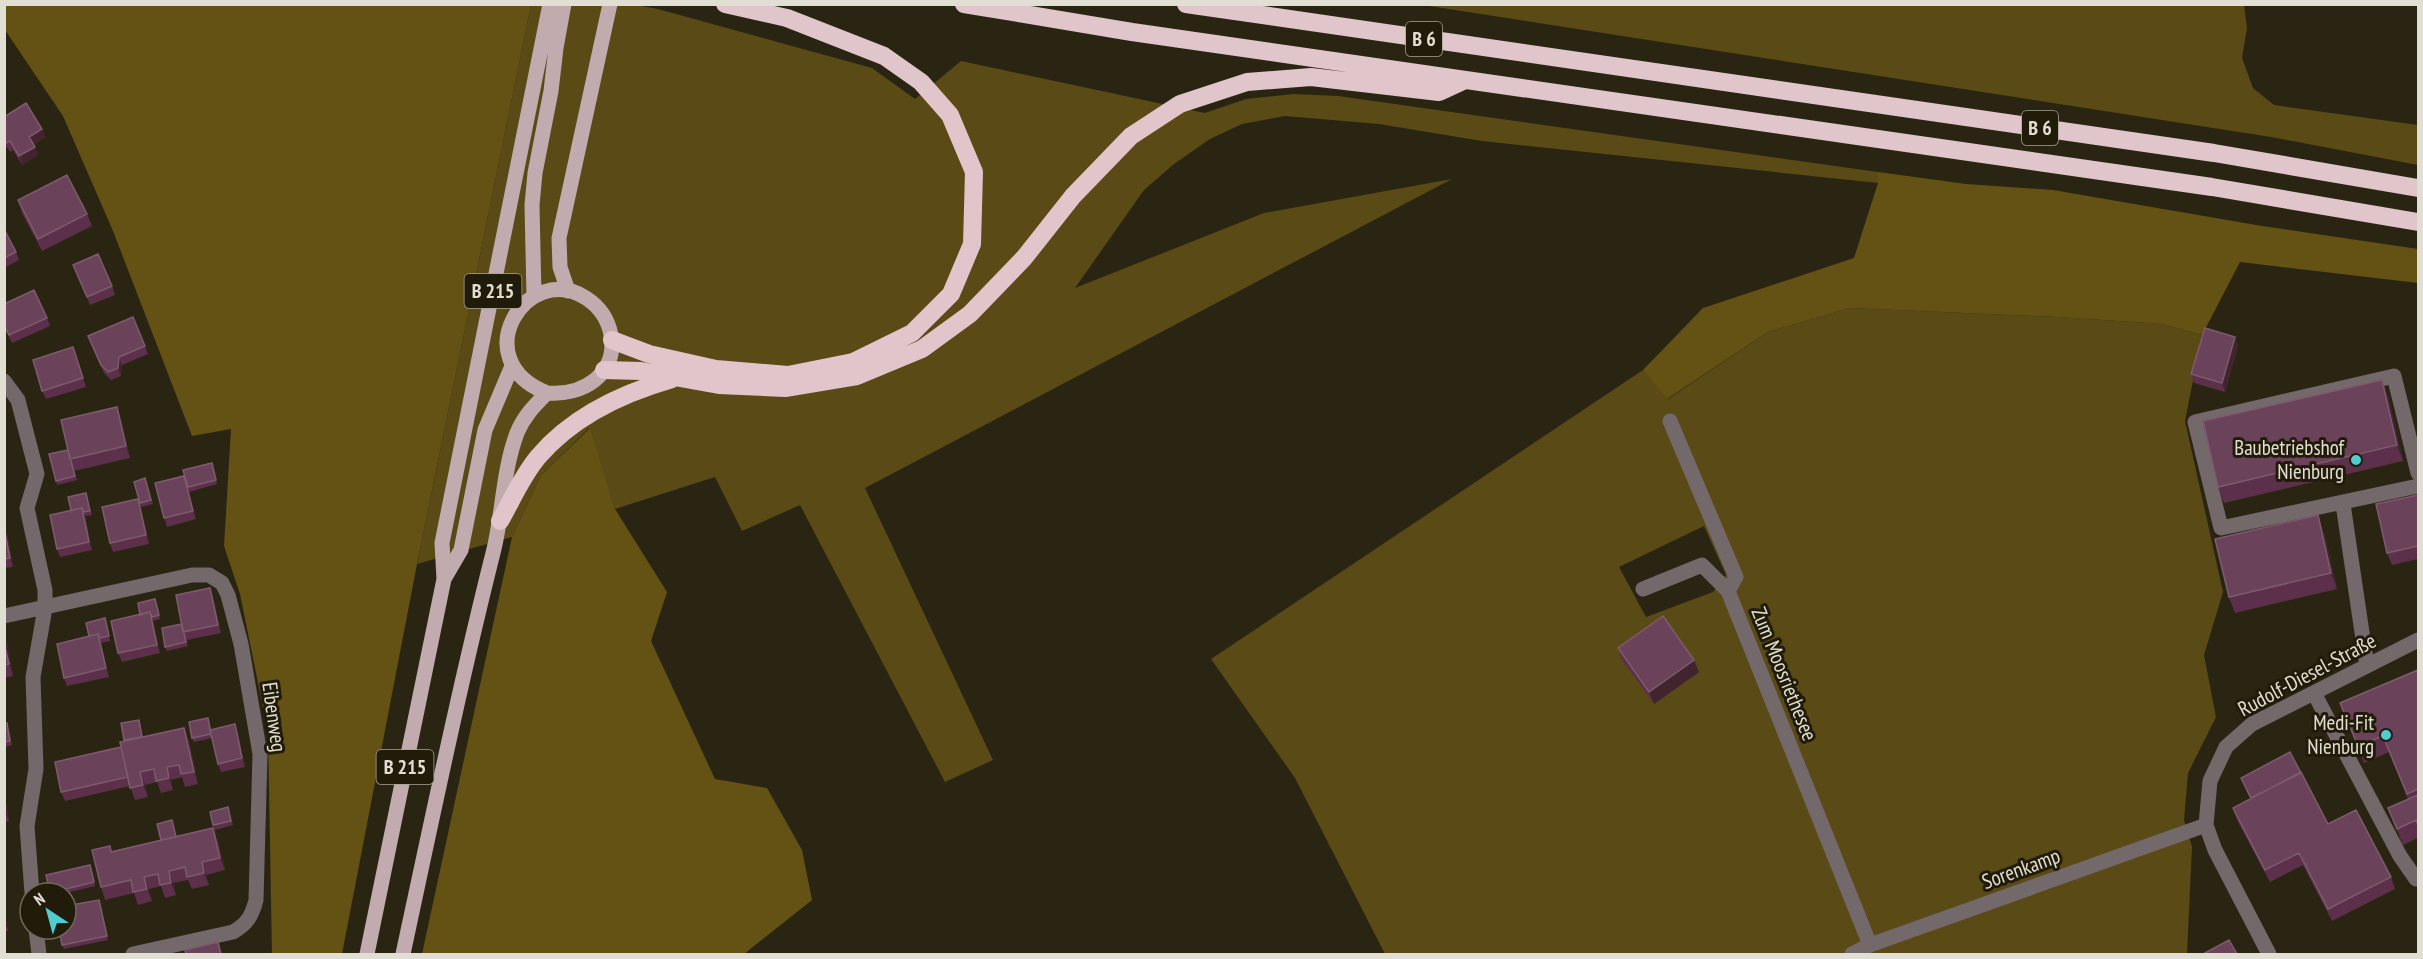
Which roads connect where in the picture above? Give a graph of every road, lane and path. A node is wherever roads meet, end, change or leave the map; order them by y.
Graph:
1 (550, 4) edge
2 (564, 4) edge
3 (610, 4) edge
4 (725, 4) edge
5 (964, 4) edge
6 (1186, 4) edge
7 (1465, 80) junction
8 (2418, 188) edge
9 (2418, 222) edge
10 (568, 291) junction
11 (534, 297) junction
12 (612, 340) junction
13 (512, 366) junction
14 (604, 370) junction
15 (680, 377) junction
16 (4, 381) edge
17 (547, 393) junction
18 (1670, 421) dead end
19 (2418, 472) edge
20 (2418, 486) edge
21 (2343, 504) junction
22 (500, 521) junction
23 (444, 579) junction
24 (1643, 589) dead end
25 (1728, 591) junction
26 (45, 608) junction
27 (4, 616) edge
28 (2418, 640) edge
29 (2367, 666) junction
30 (2314, 693) junction
31 (2206, 825) junction
32 (2416, 879) dead end
33 (31, 881) edge
34 (1870, 945) junction
35 (133, 954) edge
36 (367, 954) edge
37 (403, 954) edge
38 (1852, 954) edge
39 (2269, 954) edge

1 - 23 main road, B 215
2 - 11 main road, B 215
3 - 10 main road
4 - 12 highway
5 - 7 highway, B 6
6 - 8 highway, B 6
7 - 9 highway, B 6
7 - 15 highway
10 - 11 main road, B 215
10 - 12 main road
11 - 13 main road, B 215
12 - 14 main road
13 - 17 main road
13 - 23 main road, B 215
14 - 15 highway
14 - 17 main road
15 - 22 highway
16 - 26 street
17 - 22 main road, B 215
18 - 25 street, Zum Moosriethesee
19 - 21 street
20 - 21 street
21 - 29 street
22 - 37 main road, B 215
23 - 36 main road, B 215
24 - 25 street
25 - 34 street, Zum Moosriethesee
26 - 27 street
26 - 33 street
26 - 35 street, Eibenweg
28 - 29 street, Rudolf-Diesel-Straße
29 - 30 street, Rudolf-Diesel-Straße
30 - 31 street, Rudolf-Diesel-Straße
30 - 32 street
31 - 34 street, Sorenkamp
31 - 39 street, Rudolf-Diesel-Straße
34 - 38 street, Sorenkamp

